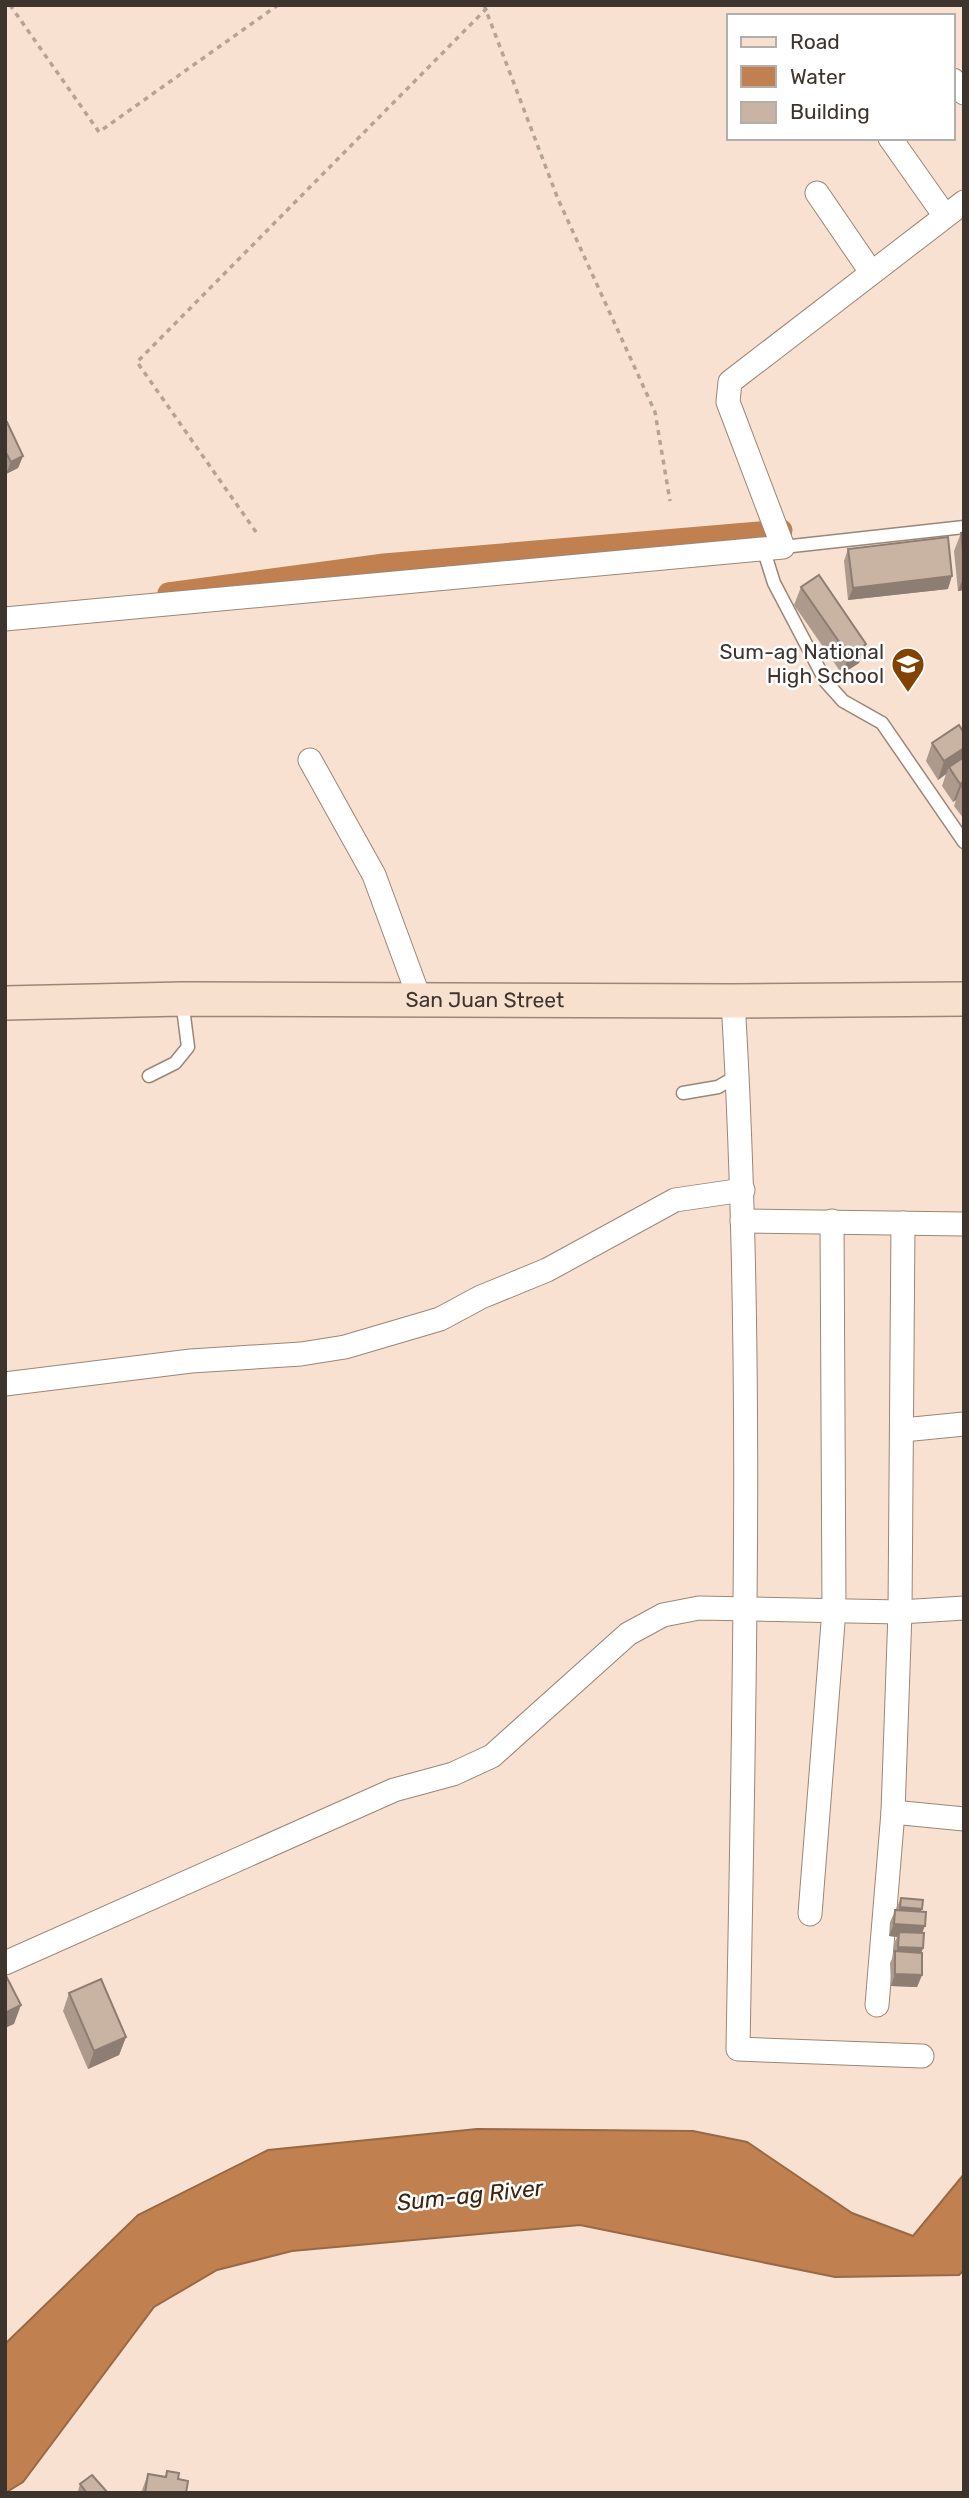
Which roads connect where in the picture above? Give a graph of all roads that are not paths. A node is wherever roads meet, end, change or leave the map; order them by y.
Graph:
1 (891, 140) edge
2 (817, 193) dead end
3 (964, 202) edge
4 (945, 216) junction
5 (871, 272) junction
6 (964, 527) edge
7 (775, 538) junction
8 (5, 619) edge
9 (310, 760) dead end
10 (964, 842) edge
11 (182, 999) junction
12 (964, 999) edge
13 (420, 1000) junction
14 (733, 1001) junction
15 (5, 1003) edge
16 (149, 1076) dead end
17 (737, 1076) junction
18 (684, 1093) dead end
19 (743, 1191) junction
20 (742, 1222) junction
21 (832, 1222) junction
22 (903, 1223) junction
23 (964, 1224) edge
24 (5, 1384) edge
25 (964, 1424) edge
26 (903, 1430) junction
27 (964, 1608) edge
28 (746, 1609) junction
29 (834, 1610) junction
30 (900, 1612) junction
31 (892, 1812) junction
32 (964, 1819) edge
33 (810, 1914) dead end
34 (5, 1963) edge
35 (877, 2005) dead end
36 (922, 2056) dead end

1 - 4 street
2 - 5 street
3 - 4 street
4 - 5 street
5 - 7 street
6 - 7 lane
7 - 8 street
7 - 10 lane
9 - 13 street
11 - 13 main road, San Juan Street
11 - 15 main road, San Juan Street
11 - 16 lane
12 - 14 main road, San Juan Street
13 - 14 main road, San Juan Street
14 - 17 street
17 - 18 lane
17 - 19 street
19 - 20 street
19 - 24 street
20 - 21 street
20 - 28 street
21 - 22 street
21 - 29 street
22 - 23 street
22 - 26 street
25 - 26 street
26 - 30 street
27 - 30 street
28 - 29 street
28 - 34 street
28 - 36 street
29 - 30 street
29 - 33 street
30 - 31 street
31 - 32 street
31 - 35 street

